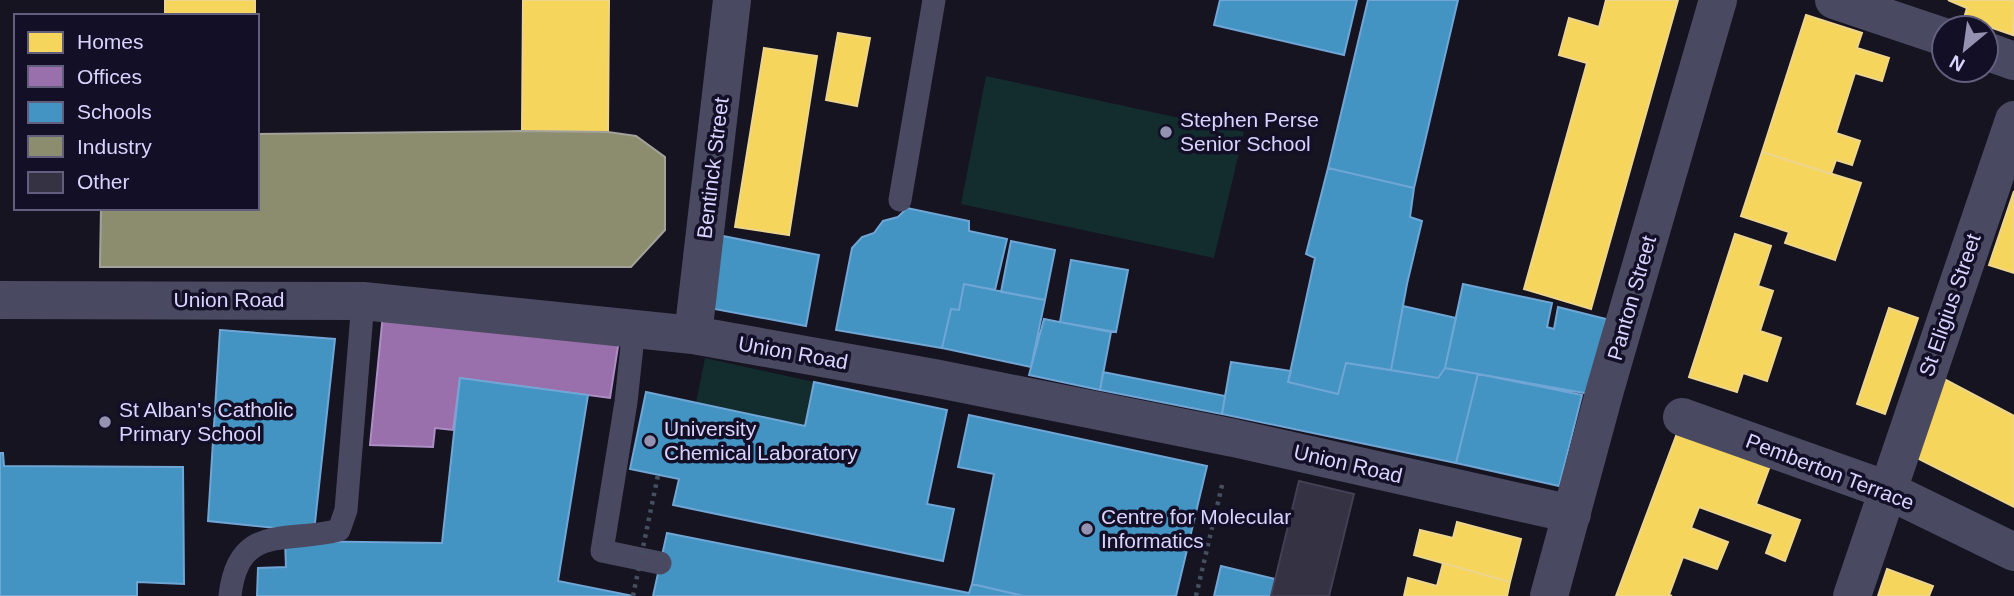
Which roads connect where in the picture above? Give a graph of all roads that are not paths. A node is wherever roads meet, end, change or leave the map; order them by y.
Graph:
1 (732, 0) edge
2 (934, 0) edge
3 (1718, 0) edge
4 (1834, 0) edge
5 (1930, 32) edge
6 (2014, 120) edge
7 (900, 200) dead end
8 (0, 300) edge
9 (363, 301) junction
10 (634, 327) junction
11 (693, 335) junction
12 (1682, 417) dead end
13 (1887, 490) junction
14 (1572, 514) junction
15 (2014, 552) edge
16 (660, 563) dead end
17 (230, 596) edge
18 (1549, 596) edge
19 (1852, 596) edge

1 - 11 street, Bentinck Street
2 - 7 lane
3 - 14 street, Panton Street
4 - 5 street
6 - 13 street, St Eligius Street
8 - 9 street, Union Road
9 - 10 street, Union Road
9 - 17 lane
10 - 11 street, Union Road
10 - 16 lane
11 - 14 street, Union Road
12 - 13 street, Pemberton Terrace
13 - 15 street, Pemberton Terrace
13 - 19 street, St Eligius Street
14 - 18 street, Panton Street

